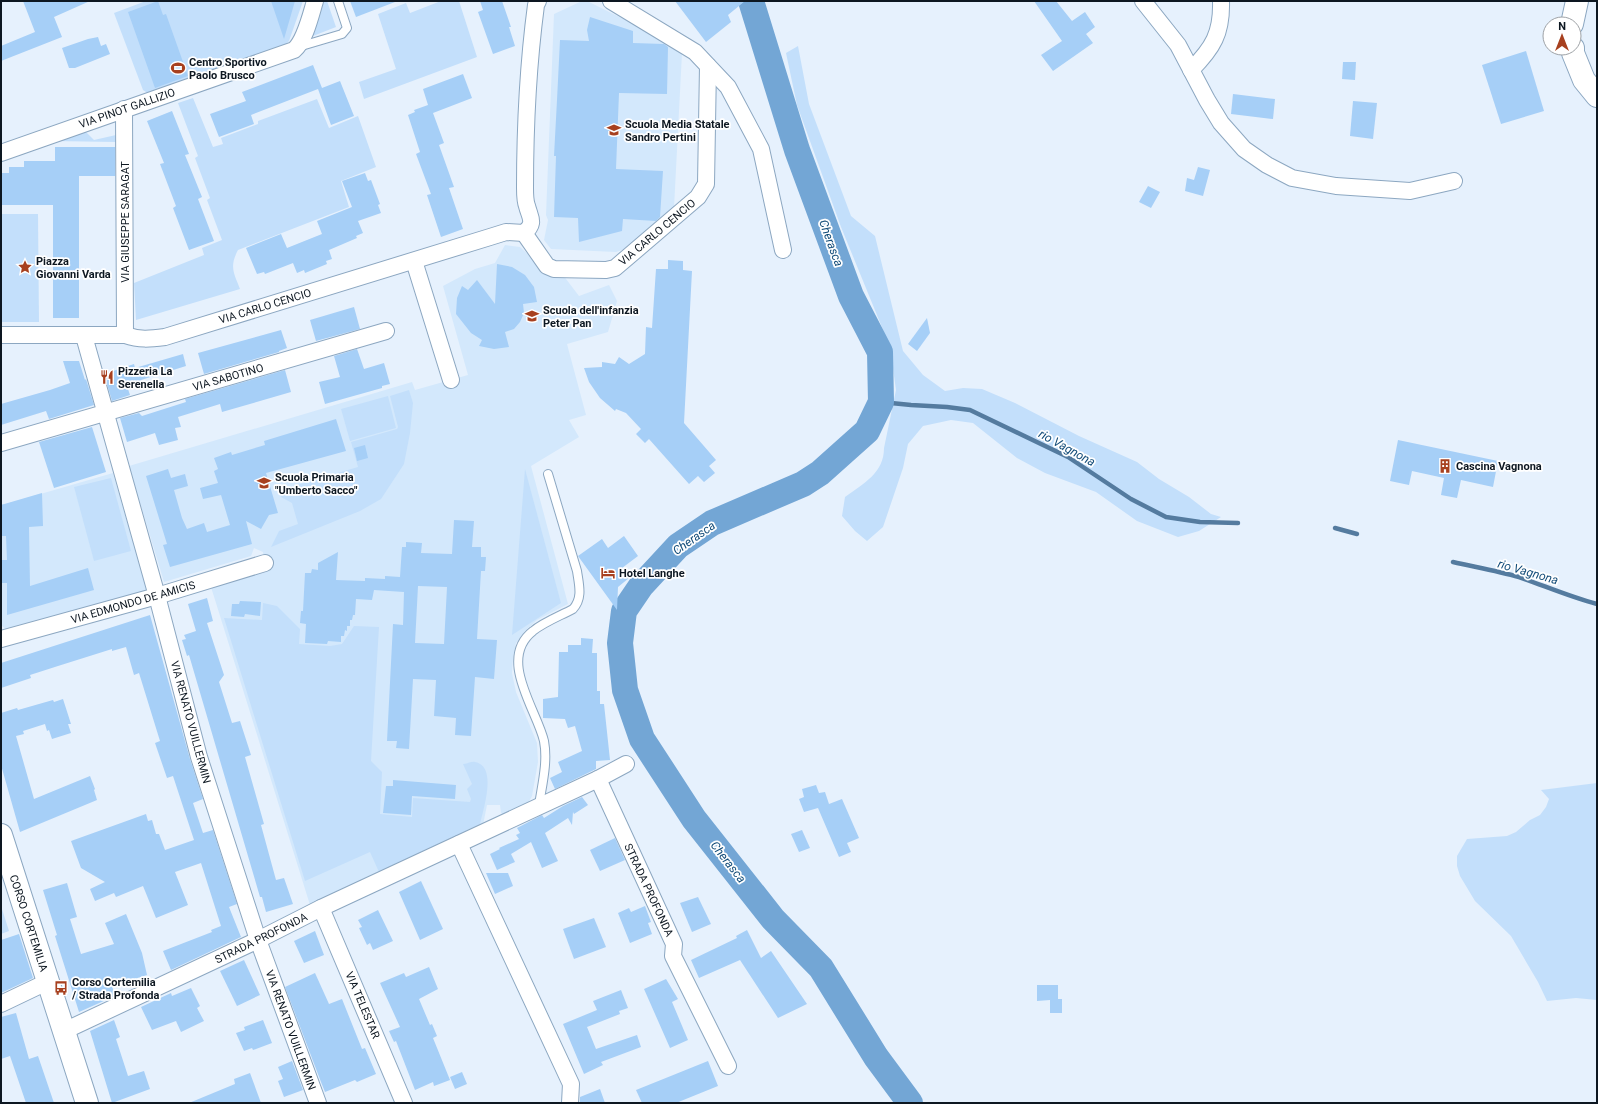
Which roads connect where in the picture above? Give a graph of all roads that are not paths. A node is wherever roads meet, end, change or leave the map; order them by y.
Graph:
1 (315, 1) edge
2 (338, 1) edge
3 (538, 1) edge
4 (611, 1) edge
5 (1143, 1) edge
6 (1221, 1) edge
7 (1578, 1) edge
8 (1574, 16) edge
9 (298, 47) junction
10 (1575, 56) edge
11 (708, 66) junction
12 (1191, 70) junction
13 (1597, 96) edge
14 (124, 109) junction
15 (1, 153) edge
16 (1454, 181) dead end
17 (524, 233) junction
18 (783, 250) dead end
19 (414, 261) junction
20 (386, 331) dead end
21 (1, 335) edge
22 (125, 335) junction
23 (84, 336) junction
24 (451, 380) dead end
25 (105, 413) junction
26 (1, 443) edge
27 (548, 474) dead end
28 (265, 563) dead end
29 (157, 596) junction
30 (1, 639) edge
31 (626, 764) dead end
32 (598, 779) junction
33 (539, 805) junction
34 (1, 835) edge
35 (459, 844) junction
36 (321, 908) junction
37 (258, 940) junction
38 (48, 982) junction
39 (1, 1004) edge
40 (64, 1031) junction
41 (728, 1066) dead end
42 (87, 1103) edge
43 (318, 1103) edge
44 (404, 1103) edge
45 (570, 1103) edge

1 - 9 street
2 - 9 lane, VIA PINOT GALLIZIO
3 - 17 street
4 - 11 street
5 - 12 street
6 - 12 street
7 - 8 main road
9 - 14 street, VIA PINOT GALLIZIO
10 - 13 main road
11 - 17 street, VIA CARLO CENCIO
11 - 18 street
12 - 16 street
14 - 15 street, VIA PINOT GALLIZIO
14 - 22 street, VIA GIUSEPPE SARAGAT
17 - 19 street, VIA CARLO CENCIO
19 - 22 street, VIA CARLO CENCIO
19 - 24 street
20 - 25 street, VIA SABOTINO
21 - 23 street, VIA CARLO CENCIO
22 - 23 street, VIA CARLO CENCIO
23 - 25 street, VIA RENATO VUILLERMIN
25 - 26 street, VIA SABOTINO
25 - 29 street, VIA RENATO VUILLERMIN
27 - 33 lane
28 - 29 street, VIA EDMONDO DE AMICIS
29 - 30 street, VIA EDMONDO DE AMICIS
29 - 37 street, VIA RENATO VUILLERMIN
31 - 32 street, STRADA PROFONDA
32 - 33 street, STRADA PROFONDA
32 - 41 street, STRADA PROFONDA
33 - 35 street, STRADA PROFONDA
34 - 38 main road, CORSO CORTEMILIA
35 - 36 street, STRADA PROFONDA
35 - 45 street
36 - 37 street, STRADA PROFONDA
36 - 44 street, VIA TELESTAR
37 - 40 street, STRADA PROFONDA
37 - 43 street, VIA RENATO VUILLERMIN
38 - 39 street
38 - 40 main road, CORSO CORTEMILIA
40 - 42 main road, CORSO CORTEMILIA

